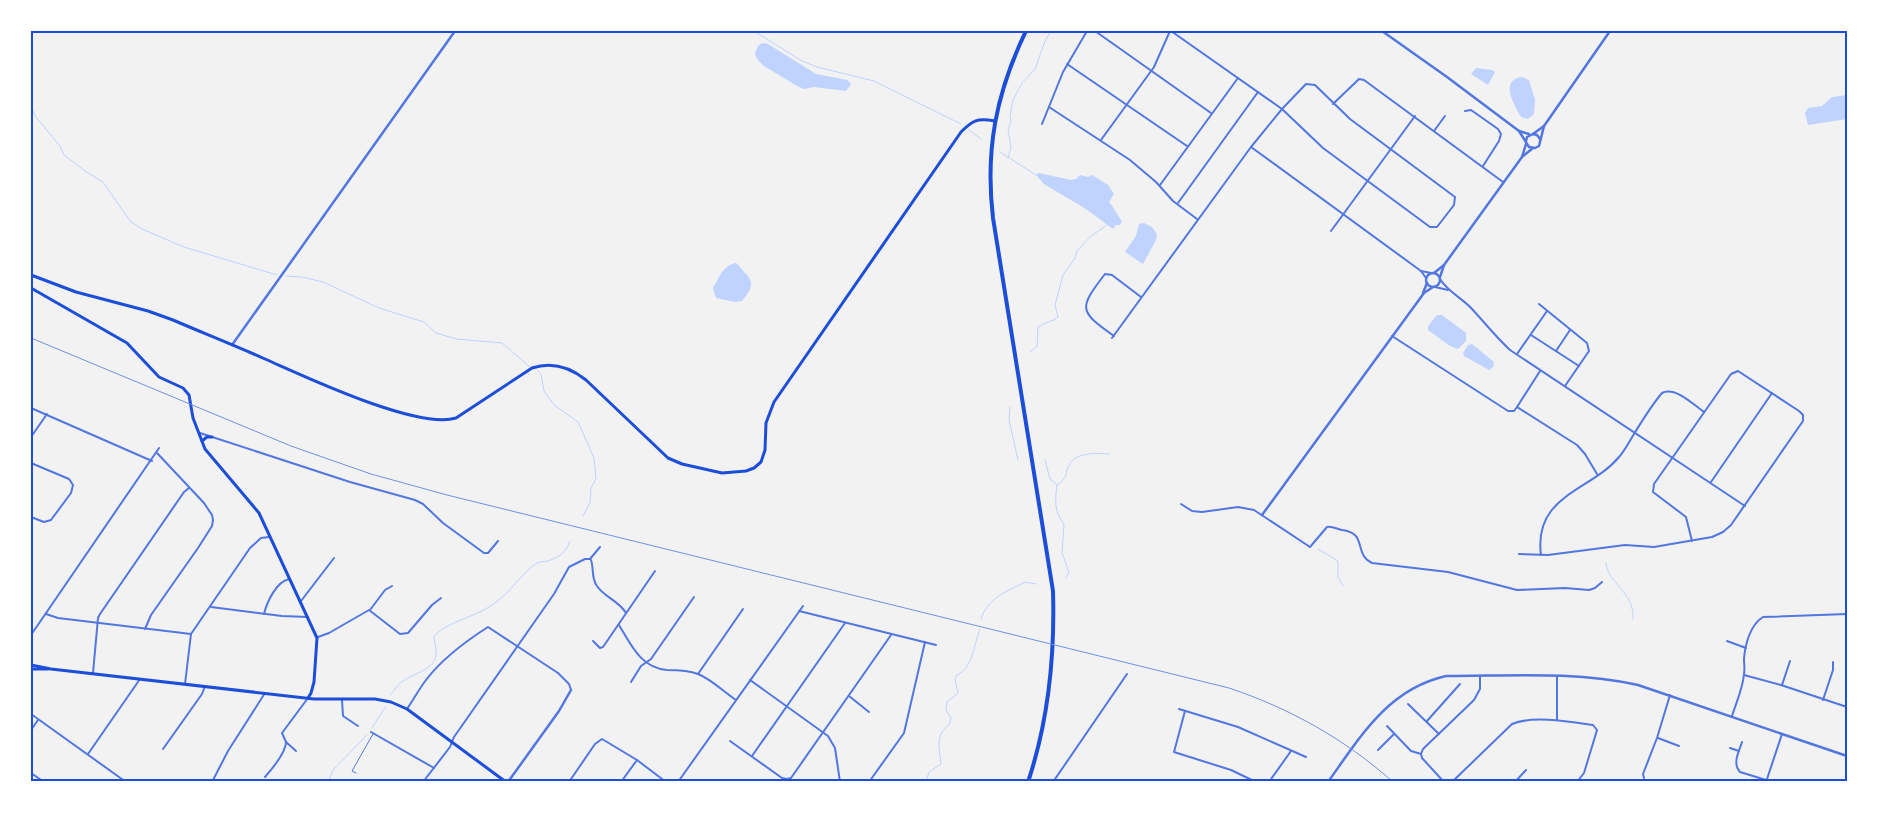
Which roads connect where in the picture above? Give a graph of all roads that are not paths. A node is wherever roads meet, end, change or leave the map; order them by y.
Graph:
1 (455, 31) edge
2 (1026, 31) edge
3 (1087, 31) edge
4 (1095, 31) edge
5 (1170, 31) edge
6 (1382, 31) edge
7 (1610, 31) edge
8 (1067, 64) junction
9 (1151, 71) junction
10 (1238, 78) junction
11 (1258, 92) junction
12 (1333, 104) junction
13 (1127, 106) junction
14 (1049, 107) junction
15 (1282, 109) junction
16 (1465, 111) dead end
17 (1211, 113) junction
18 (1415, 116) junction
19 (1445, 116) dead end
20 (995, 121) junction
21 (1042, 124) dead end
22 (1544, 126) junction
23 (1434, 131) junction
24 (1519, 131) junction
25 (1532, 134) junction
26 (1101, 140) junction
27 (1540, 140) junction
28 (1526, 142) junction
29 (1187, 146) junction
30 (1251, 147) junction
31 (1533, 148) junction
32 (1390, 149) junction
33 (1522, 157) junction
34 (1482, 166) junction
35 (1366, 182) junction
36 (1504, 182) junction
37 (1160, 186) junction
38 (1177, 204) junction
39 (1344, 214) junction
40 (1197, 219) junction
41 (1331, 231) dead end
42 (1444, 265) junction
43 (1421, 271) junction
44 (1432, 273) junction
45 (31, 275) edge
46 (1426, 278) junction
47 (1440, 278) junction
48 (1427, 283) junction
49 (1434, 287) junction
50 (31, 288) edge
51 (1448, 290) junction
52 (1424, 294) junction
53 (1141, 298) junction
54 (1539, 304) dead end
55 (1547, 311) junction
56 (1570, 329) junction
57 (1531, 335) junction
58 (1392, 336) junction
59 (232, 345) junction
60 (1556, 351) junction
61 (1517, 354) junction
62 (1579, 366) junction
63 (1540, 370) junction
64 (1565, 386) junction
65 (1772, 393) junction
66 (1517, 407) junction
67 (31, 408) edge
68 (1704, 412) junction
69 (47, 414) junction
70 (198, 432) junction
71 (1635, 432) junction
72 (31, 436) edge
73 (212, 436) junction
74 (201, 441) junction
75 (159, 448) dead end
76 (157, 453) junction
77 (1673, 457) junction
78 (152, 461) junction
79 (31, 463) edge
80 (1598, 474) junction
81 (1711, 482) junction
82 (189, 488) junction
83 (1181, 504) dead end
84 (1745, 506) junction
85 (1262, 515) junction
86 (31, 517) edge
87 (271, 537) junction
88 (498, 541) dead end
89 (1692, 541) junction
90 (600, 547) dead end
91 (1519, 554) dead end
92 (1541, 556) junction
93 (334, 558) dead end
94 (590, 559) junction
95 (655, 571) dead end
96 (291, 579) junction
97 (1602, 582) dead end
98 (392, 586) dead end
99 (694, 597) dead end
100 (441, 598) dead end
101 (301, 601) junction
102 (803, 606) dead end
103 (211, 607) junction
104 (743, 609) dead end
105 (369, 610) junction
106 (799, 611) junction
107 (626, 613) junction
108 (46, 614) junction
109 (264, 614) junction
110 (1847, 614) edge
111 (308, 617) junction
112 (845, 623) junction
113 (98, 624) junction
114 (619, 625) junction
115 (145, 629) junction
116 (191, 634) junction
117 (31, 635) edge
118 (891, 635) junction
119 (317, 638) junction
120 (593, 641) dead end
121 (1727, 641) dead end
122 (925, 642) junction
123 (936, 645) dead end
124 (518, 646) junction
125 (1746, 648) junction
126 (1790, 661) dead end
127 (1833, 662) dead end
128 (647, 663) junction
129 (31, 665) edge
130 (31, 669) edge
131 (51, 669) junction
132 (93, 673) junction
133 (698, 674) junction
134 (1127, 674) dead end
135 (1744, 675) junction
136 (1480, 676) junction
137 (1557, 676) junction
138 (140, 679) junction
139 (750, 680) junction
140 (631, 682) dead end
141 (185, 684) junction
142 (1460, 684) dead end
143 (1782, 685) junction
144 (205, 686) junction
145 (571, 690) joint
146 (265, 693) junction
147 (849, 696) junction
148 (1670, 696) junction
149 (308, 698) junction
150 (342, 700) junction
151 (736, 700) junction
152 (1823, 700) junction
153 (1408, 704) dead end
154 (788, 706) junction
155 (1847, 707) edge
156 (407, 709) junction
157 (1179, 709) dead end
158 (1185, 710) junction
159 (869, 712) dead end
160 (31, 714) edge
161 (1732, 716) junction
162 (38, 720) junction
163 (1557, 720) junction
164 (1427, 721) junction
165 (358, 726) dead end
166 (1387, 726) dead end
167 (31, 730) edge
168 (822, 731) junction
169 (372, 733) joint
170 (1394, 734) junction
171 (1439, 734) junction
172 (1782, 734) junction
173 (1658, 738) junction
174 (730, 741) dead end
175 (286, 742) junction
176 (1742, 742) dead end
177 (453, 743) junction
178 (1679, 746) dead end
179 (1730, 748) dead end
180 (164, 749) dead end
181 (1378, 750) dead end
182 (296, 751) dead end
183 (1291, 751) junction
184 (1739, 751) junction
185 (88, 754) junction
186 (1421, 754) junction
187 (752, 756) junction
188 (1847, 756) edge
189 (1306, 757) dead end
190 (636, 760) junction
191 (434, 768) junction
192 (1526, 770) dead end
193 (31, 772) edge
194 (356, 774) dead end
195 (265, 777) dead end
196 (1644, 778) dead end
197 (1766, 781) edge
198 (44, 782) edge
199 (126, 782) edge
200 (212, 782) edge
201 (423, 782) edge
202 (507, 782) edge
203 (569, 782) edge
204 (621, 782) edge
205 (666, 782) edge
206 (678, 782) edge
207 (840, 782) edge
208 (869, 782) edge
209 (1028, 782) edge
210 (1052, 782) edge
211 (1256, 782) edge
212 (1269, 782) edge
213 (1328, 782) edge
214 (1444, 782) edge
215 (1452, 782) edge
216 (1515, 782) edge
217 (1577, 782) edge

1 - 59 street
2 - 20 main road
3 - 8 street
4 - 9 street
5 - 9 street
5 - 10 street
6 - 24 street
7 - 22 street
8 - 13 street
8 - 14 street
9 - 13 street
9 - 17 street
10 - 11 street
10 - 17 street
11 - 15 street
11 - 38 street
12 - 15 street
12 - 18 street
12 - 32 street
13 - 26 street
13 - 29 street
14 - 21 street
14 - 26 street
15 - 30 street
15 - 35 street
16 - 34 street
17 - 29 street
18 - 23 street
18 - 32 street
19 - 23 street
20 - 59 main road
20 - 209 main road
22 - 25 street
22 - 27 street
23 - 34 street
24 - 25 street
24 - 28 street
25 - 27 street
25 - 28 street
26 - 37 street
27 - 31 street
28 - 31 street
28 - 33 street
29 - 37 street
30 - 39 street
30 - 40 street
31 - 33 street
32 - 35 street
32 - 35 street
33 - 36 street
34 - 36 street
35 - 39 street
36 - 42 street
37 - 38 street
38 - 40 street
39 - 41 street
39 - 43 street
40 - 53 street
42 - 44 street
42 - 47 street
43 - 44 street
43 - 46 street
44 - 46 street
44 - 47 street
45 - 59 main road
46 - 48 street
47 - 49 street
47 - 51 street
48 - 49 street
48 - 52 street
49 - 51 street
49 - 52 street
50 - 70 main road
51 - 61 street
52 - 58 street
53 - 53 street
54 - 55 street
55 - 56 street
55 - 57 street
56 - 60 street
56 - 62 street
57 - 60 street
57 - 61 street
58 - 66 street
58 - 85 street
60 - 62 street
61 - 63 street
62 - 64 street
63 - 64 street
63 - 66 street
64 - 71 street
65 - 68 street
65 - 81 street
65 - 84 street
66 - 80 street
67 - 69 street
68 - 71 street
68 - 77 street
69 - 72 street
69 - 78 street
70 - 73 street
70 - 74 main road
71 - 77 street
71 - 80 street
73 - 74 main road
73 - 88 street
74 - 87 main road
75 - 76 street
76 - 78 street
76 - 82 street
77 - 81 street
77 - 89 street
78 - 108 street
79 - 86 street
80 - 92 street
81 - 84 street
82 - 113 street
82 - 115 street
83 - 85 street
84 - 89 street
85 - 97 street
87 - 96 main road
87 - 103 street
89 - 92 street
90 - 94 street
91 - 92 street
93 - 101 street
94 - 107 street
94 - 124 street
95 - 107 street
96 - 101 main road
96 - 109 street
98 - 105 street
99 - 128 street
100 - 105 street
101 - 111 main road
102 - 106 street
103 - 109 street
103 - 116 street
104 - 133 street
105 - 119 street
106 - 112 street
106 - 139 street
107 - 114 street
108 - 113 street
108 - 117 street
109 - 111 street
110 - 125 street
111 - 119 main road
112 - 118 street
112 - 154 street
113 - 115 street
113 - 132 street
114 - 120 street
114 - 128 street
115 - 116 street
116 - 141 street
118 - 122 street
118 - 147 street
119 - 149 main road
121 - 125 street
122 - 123 street
122 - 208 street
124 - 145 street
124 - 156 street
124 - 177 street
125 - 135 street
126 - 143 street
127 - 152 street
128 - 133 street
128 - 140 street
129 - 131 main road
130 - 131 main road
131 - 132 main road
132 - 138 main road
133 - 151 street
134 - 210 street
135 - 143 street
135 - 161 street
136 - 137 street
136 - 171 street
136 - 213 street
137 - 148 street
137 - 163 street
138 - 141 main road
138 - 185 street
139 - 151 street
139 - 154 street
141 - 144 main road
142 - 164 street
143 - 152 street
144 - 146 main road
144 - 180 street
145 - 202 street
146 - 149 main road
146 - 200 street
147 - 159 street
147 - 168 street
148 - 161 street
148 - 173 street
149 - 150 main road
149 - 175 street
150 - 156 main road
150 - 165 street
151 - 206 street
152 - 155 street
153 - 164 street
154 - 168 street
154 - 187 street
156 - 177 main road
157 - 158 street
158 - 183 street
158 - 211 street
160 - 162 street
161 - 172 street
162 - 167 street
162 - 185 street
163 - 215 street
163 - 217 street
164 - 171 street
166 - 170 street
168 - 187 street
168 - 207 street
169 - 191 street
169 - 194 lane
170 - 181 street
170 - 186 street
171 - 186 street
172 - 188 street
172 - 197 street
173 - 178 street
173 - 196 street
174 - 187 street
175 - 182 street
175 - 195 street
176 - 184 street
177 - 191 street
177 - 202 main road
179 - 184 street
183 - 189 street
183 - 212 street
184 - 197 street
185 - 199 street
186 - 214 street
190 - 203 street
190 - 204 street
190 - 205 street
191 - 201 street
192 - 216 street
193 - 198 street

